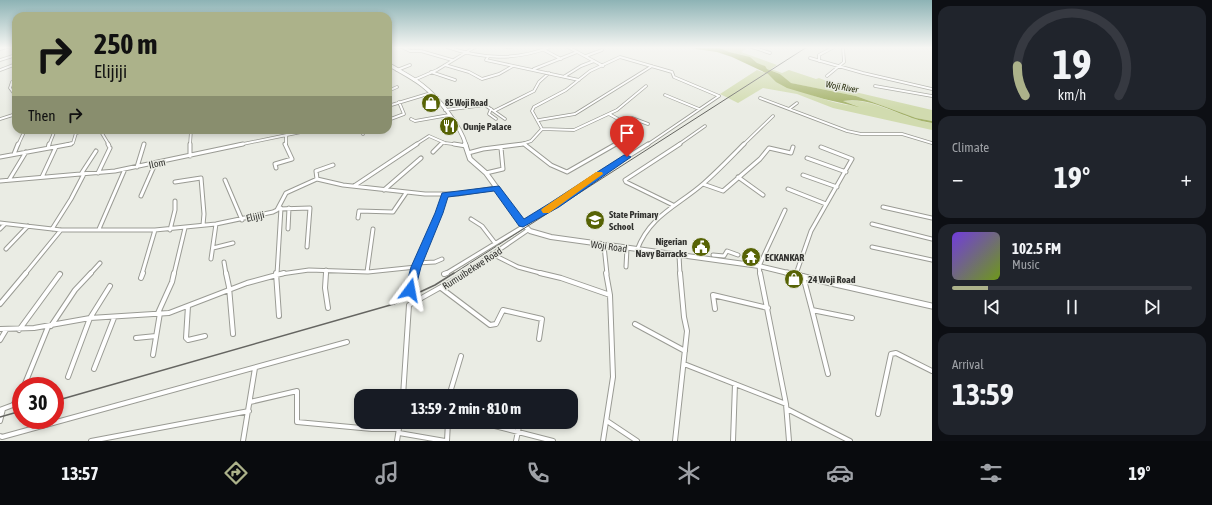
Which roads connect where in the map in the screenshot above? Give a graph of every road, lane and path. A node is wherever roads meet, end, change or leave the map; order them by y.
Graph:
1 (839, 67) edge
2 (393, 68) edge
3 (403, 68) edge
4 (439, 68) edge
5 (453, 68) edge
6 (510, 68) edge
7 (524, 68) edge
8 (538, 68) edge
9 (578, 68) edge
10 (599, 68) edge
11 (649, 68) edge
12 (657, 68) edge
13 (841, 68) edge
14 (534, 69) junction
15 (397, 70) junction
16 (430, 72) junction
17 (549, 73) junction
18 (565, 76) junction
19 (827, 76) dead end
20 (414, 80) junction
21 (455, 80) dead end
22 (579, 80) junction
23 (12, 82) edge
24 (397, 86) dead end
25 (646, 86) dead end
26 (875, 86) dead end
27 (392, 89) edge
28 (932, 89) edge
29 (12, 91) edge
30 (431, 93) junction
31 (665, 95) dead end
32 (932, 96) edge
33 (760, 98) dead end
34 (399, 102) junction
35 (796, 103) dead end
36 (392, 105) edge
37 (491, 109) junction
38 (699, 109) junction
39 (789, 109) junction
40 (445, 110) junction
41 (494, 112) junction
42 (609, 114) junction
43 (12, 115) edge
44 (449, 115) junction
45 (773, 116) dead end
46 (392, 118) edge
47 (0, 119) edge
48 (411, 119) dead end
49 (496, 119) dead end
50 (505, 119) dead end
51 (539, 120) junction
52 (624, 122) junction
53 (648, 124) dead end
54 (705, 126) dead end
55 (542, 129) junction
56 (23, 134) edge
57 (53, 134) edge
58 (76, 134) edge
59 (102, 134) edge
60 (191, 134) edge
61 (294, 134) edge
62 (286, 136) junction
63 (443, 142) junction
64 (932, 143) edge
65 (144, 144) dead end
66 (524, 144) junction
67 (466, 146) junction
68 (56, 147) junction
69 (793, 147) dead end
70 (821, 147) dead end
71 (48, 148) junction
72 (501, 148) junction
73 (96, 151) dead end
74 (26, 152) junction
75 (433, 152) dead end
76 (14, 154) junction
77 (468, 154) junction
78 (190, 156) junction
79 (0, 157) edge
80 (421, 158) dead end
81 (807, 158) dead end
82 (155, 164) junction
83 (333, 165) dead end
84 (137, 167) junction
85 (276, 168) dead end
86 (125, 170) junction
87 (846, 172) junction
88 (98, 173) junction
89 (486, 173) junction
90 (82, 174) junction
91 (803, 175) dead end
92 (42, 177) junction
93 (738, 177) junction
94 (9, 180) junction
95 (225, 180) dead end
96 (317, 180) junction
97 (0, 181) edge
98 (175, 182) dead end
99 (703, 184) junction
100 (354, 186) junction
101 (837, 187) junction
102 (496, 188) junction
103 (788, 189) dead end
104 (384, 190) junction
105 (406, 193) junction
106 (445, 195) junction
107 (763, 195) dead end
108 (141, 196) dead end
109 (175, 201) dead end
110 (826, 204) junction
111 (673, 205) junction
112 (883, 207) dead end
113 (279, 208) junction
114 (290, 208) junction
115 (785, 210) dead end
116 (358, 218) dead end
117 (932, 218) edge
118 (471, 219) dead end
119 (242, 220) junction
120 (0, 223) edge
121 (5, 224) junction
122 (216, 224) junction
123 (872, 224) dead end
124 (203, 225) junction
125 (28, 226) junction
126 (525, 227) junction
127 (185, 228) junction
128 (0, 229) edge
129 (52, 229) junction
130 (99, 229) junction
131 (288, 229) dead end
132 (373, 229) dead end
133 (61, 230) junction
134 (155, 230) junction
135 (170, 230) junction
136 (932, 239) edge
137 (233, 243) dead end
138 (494, 243) junction
139 (604, 246) junction
140 (307, 247) dead end
141 (872, 247) dead end
142 (213, 248) junction
143 (627, 248) junction
144 (6, 249) dead end
145 (637, 250) junction
146 (492, 254) junction
147 (679, 255) junction
148 (713, 255) dead end
149 (738, 255) dead end
150 (211, 259) dead end
151 (442, 259) dead end
152 (932, 260) edge
153 (224, 262) dead end
154 (100, 263) dead end
155 (416, 265) junction
156 (759, 266) junction
157 (626, 267) dead end
158 (326, 270) junction
159 (366, 272) junction
160 (60, 274) dead end
161 (276, 274) junction
162 (444, 274) dead end
163 (796, 274) junction
164 (803, 276) junction
165 (140, 278) dead end
166 (110, 286) dead end
167 (441, 288) junction
168 (229, 290) junction
169 (410, 290) dead end
170 (610, 295) junction
171 (0, 304) edge
172 (188, 306) junction
173 (932, 306) edge
174 (328, 308) dead end
175 (768, 308) junction
176 (715, 309) dead end
177 (812, 310) junction
178 (159, 313) junction
179 (279, 316) dead end
180 (90, 318) junction
181 (114, 318) junction
182 (852, 318) dead end
183 (635, 324) dead end
184 (49, 326) junction
185 (0, 329) edge
186 (6, 330) junction
187 (19, 330) junction
188 (232, 334) dead end
189 (156, 336) junction
190 (204, 336) dead end
191 (136, 338) dead end
192 (539, 339) dead end
193 (0, 340) edge
194 (347, 342) dead end
195 (685, 351) junction
196 (153, 355) dead end
197 (461, 356) dead end
198 (684, 364) junction
199 (255, 368) junction
200 (94, 369) dead end
201 (932, 371) edge
202 (828, 374) dead end
203 (28, 377) edge
204 (68, 377) dead end
205 (735, 384) junction
206 (403, 389) edge
207 (451, 389) edge
208 (250, 402) junction
209 (787, 406) junction
210 (12, 407) edge
211 (2, 409) edge
212 (249, 411) junction
213 (878, 414) dead end
214 (0, 421) edge
215 (607, 421) junction
216 (447, 429) edge
217 (506, 429) edge
218 (519, 429) edge
219 (399, 431) junction
220 (518, 432) junction
221 (0, 436) edge
222 (91, 441) edge
223 (243, 441) edge
224 (397, 441) edge
225 (446, 441) edge
226 (516, 441) edge
227 (553, 441) edge
228 (603, 441) edge
229 (637, 441) edge
230 (674, 441) edge
231 (733, 441) edge
232 (789, 441) edge
233 (850, 441) edge

1 - 19 street
2 - 15 main road
3 - 15 street
4 - 16 street
5 - 6 street
7 - 14 street
8 - 14 street
9 - 18 street
10 - 22 street
11 - 51 street
12 - 38 street
13 - 28 street
14 - 17 street
15 - 20 main road
16 - 20 street
16 - 21 street
17 - 18 street
17 - 41 street
18 - 22 street
20 - 30 main road
22 - 51 street
23 - 29 street
24 - 27 street
25 - 42 street
26 - 32 street
30 - 34 street
30 - 40 main road
31 - 38 street
33 - 39 street
34 - 36 street
34 - 46 street
35 - 39 street
37 - 40 street
37 - 41 street
37 - 49 street
38 - 126 street
39 - 64 street
40 - 44 main road
41 - 50 street
42 - 52 street
42 - 55 street
43 - 47 street
44 - 48 street
44 - 67 main road
45 - 99 street
51 - 55 street
52 - 53 street
52 - 66 street
54 - 111 street
55 - 66 street
56 - 76 street
57 - 71 street
58 - 68 street
59 - 88 street
60 - 78 street
61 - 62 street, Ilom
62 - 78 street, Ilom
62 - 85 street
63 - 67 street
63 - 75 street
63 - 100 street
65 - 84 street
66 - 72 street
67 - 77 main road
68 - 71 street
68 - 92 street
69 - 93 street
70 - 87 street
71 - 74 street
72 - 77 street
72 - 89 street
73 - 90 street
74 - 76 street
74 - 94 street
76 - 79 street
77 - 89 main road
78 - 82 street, Ilom
80 - 104 street
81 - 87 street
82 - 84 street, Ilom
82 - 108 street
83 - 96 street
84 - 86 street, Ilom
86 - 88 street, Ilom
86 - 130 street
87 - 101 street
88 - 90 street, Ilom
89 - 102 main road
90 - 92 street, Ilom
90 - 129 street
91 - 101 street
92 - 94 street, Ilom
93 - 99 street
93 - 107 street
94 - 97 street, Ilom
95 - 119 street
96 - 100 street, Elijiji
96 - 113 street, Elijiji
98 - 124 street
99 - 111 street
100 - 104 street, Elijiji
101 - 110 street
102 - 106 street, Elijiji
102 - 126 main road
103 - 110 street
104 - 105 street, Elijiji
105 - 106 street, Elijiji
105 - 116 street
106 - 155 street
109 - 135 street
110 - 163 street
111 - 145 street
112 - 117 street
113 - 114 street
113 - 119 street, Elijiji
113 - 161 street
114 - 131 street
114 - 140 street
115 - 156 street
118 - 138 street
119 - 122 street, Elijiji
120 - 121 street, Elijiji
121 - 125 street, Elijiji
121 - 128 street
122 - 124 street, Elijiji
122 - 142 street
123 - 136 street
124 - 127 street, Elijiji
125 - 129 street, Elijiji
125 - 144 street
126 - 138 street
126 - 139 main road, Woji Road
126 - 146 street, Rumuibekwe Road
127 - 135 street, Elijiji
127 - 178 street
129 - 133 street, Elijiji
130 - 133 street, Elijiji
130 - 134 street, Elijiji
132 - 159 street
133 - 171 street
134 - 135 street, Elijiji
134 - 165 street
137 - 142 street
138 - 162 street
139 - 143 main road, Woji Road
139 - 170 street
141 - 152 street
142 - 150 street
143 - 145 main road, Woji Road
143 - 157 street
145 - 147 main road, Woji Road
146 - 167 street, Rumuibekwe Road
146 - 170 street
147 - 156 main road, Woji Road
147 - 195 street
148 - 149 street
151 - 155 street
153 - 168 street
154 - 184 street
155 - 159 street
155 - 169 street
156 - 163 main road, Woji Road
156 - 175 street
158 - 159 street
158 - 161 street
158 - 174 street
160 - 187 street
161 - 168 street
161 - 179 street
163 - 164 main road, Woji Road
164 - 173 main road, Woji Road
164 - 177 street
166 - 180 street
167 - 192 street
167 - 206 street, Rumuibekwe Road
168 - 172 street
168 - 188 street
170 - 215 street
172 - 178 street
172 - 190 street
175 - 176 street
175 - 209 street
177 - 182 street
177 - 202 street
178 - 181 street
178 - 189 street
180 - 181 street
180 - 184 street
180 - 204 street
181 - 200 street
183 - 195 street
184 - 187 street
184 - 203 street
185 - 186 street
186 - 187 street
186 - 193 street
189 - 191 street
189 - 196 street
194 - 199 street
195 - 198 street
197 - 207 street
198 - 205 street
198 - 230 street
199 - 208 street
199 - 221 street
201 - 213 street
205 - 209 street
205 - 231 street
208 - 212 street
208 - 219 street
209 - 232 street
209 - 233 street
210 - 211 street
211 - 214 street
212 - 222 street
212 - 223 street
215 - 228 street
215 - 229 street
216 - 225 street
217 - 220 street
218 - 220 street
219 - 224 street
219 - 225 street
220 - 226 street
220 - 227 street

